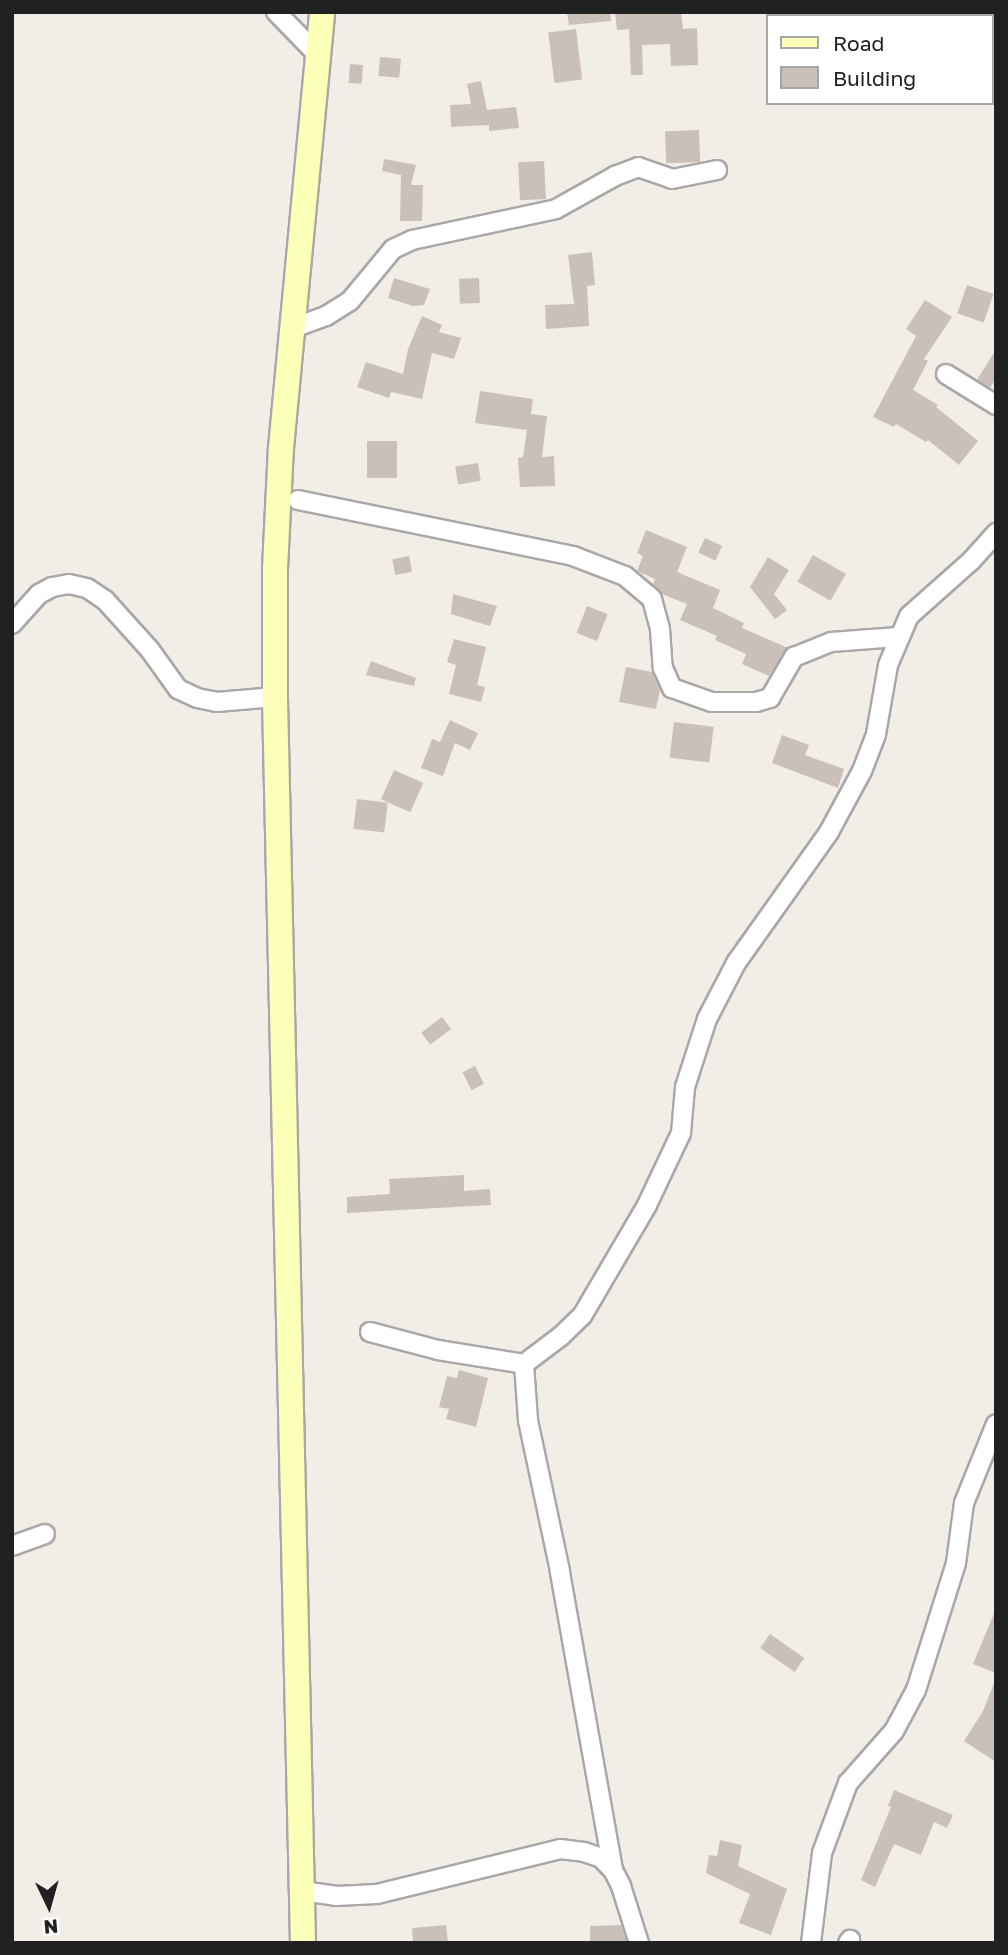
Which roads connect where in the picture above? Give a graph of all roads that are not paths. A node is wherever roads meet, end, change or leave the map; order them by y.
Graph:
1 (276, 12) edge
2 (322, 12) edge
3 (318, 55) junction
4 (717, 170) dead end
5 (293, 328) junction
6 (946, 374) dead end
7 (996, 405) edge
8 (298, 500) dead end
9 (996, 533) edge
10 (12, 624) edge
11 (898, 637) junction
12 (275, 697) junction
13 (370, 1332) dead end
14 (524, 1364) junction
15 (996, 1424) edge
16 (45, 1534) dead end
17 (12, 1546) edge
18 (608, 1861) junction
19 (302, 1891) junction
20 (303, 1943) edge
21 (639, 1943) edge
22 (811, 1943) edge

1 - 3 street
2 - 3 main road
3 - 5 main road
4 - 5 street
5 - 12 main road
6 - 7 street
8 - 11 street
9 - 11 street
10 - 12 street
11 - 14 street
12 - 19 main road
13 - 14 street
14 - 18 street
15 - 22 street
16 - 17 street
18 - 19 street
18 - 21 street
19 - 20 main road

